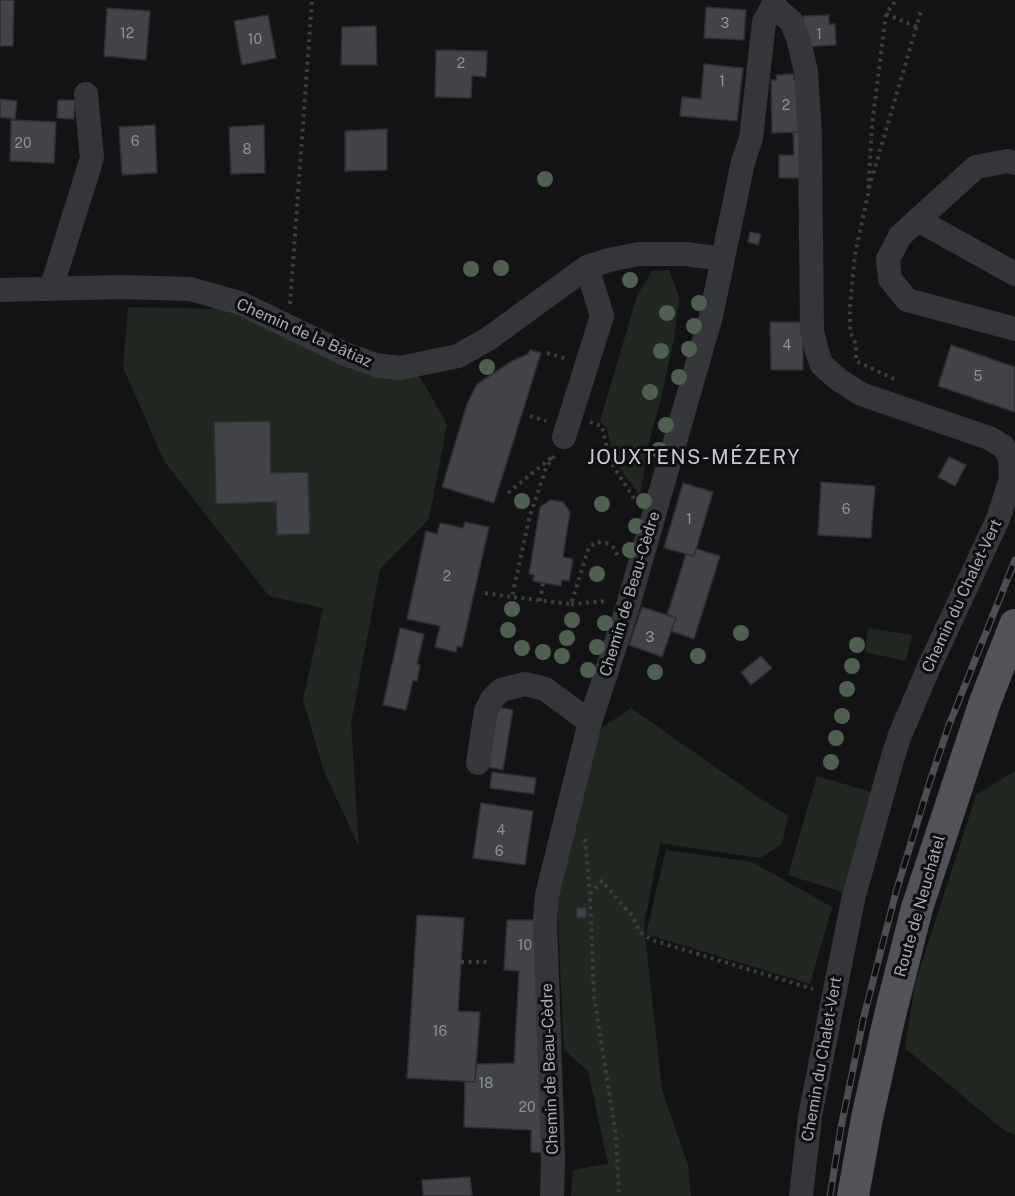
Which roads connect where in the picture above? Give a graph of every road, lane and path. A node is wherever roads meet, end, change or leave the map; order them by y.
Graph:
1 (312, 0) edge
2 (773, 3) edge
3 (921, 11) dead end
4 (886, 14) dead end
5 (917, 27) junction
6 (86, 93) dead end
7 (1015, 163) edge
8 (868, 195) dead end
9 (918, 220) junction
10 (723, 259) junction
11 (587, 267) junction
12 (1015, 274) edge
13 (51, 289) junction
14 (0, 290) edge
15 (288, 328) junction
16 (1015, 329) edge
17 (562, 436) junction
18 (1012, 451) edge
19 (508, 493) dead end
20 (634, 498) dead end
21 (619, 559) dead end
22 (543, 582) dead end
23 (485, 593) dead end
24 (513, 597) junction
25 (540, 601) junction
26 (603, 602) dead end
27 (572, 604) junction
28 (1015, 624) edge
29 (590, 722) junction
30 (478, 763) dead end
31 (461, 962) dead end
32 (487, 962) dead end
33 (833, 996) junction
34 (552, 1196) edge
35 (619, 1196) edge
36 (801, 1196) edge
37 (853, 1196) edge

1 - 15 path
2 - 10 street, Chemin de Beau-Cèdre
2 - 18 street, Chemin du Chalet-Vert
3 - 5 path
4 - 5 path
5 - 8 path
6 - 13 street
7 - 9 street
9 - 12 street
9 - 16 street
10 - 11 street, Chemin de la Bâtiaz
10 - 29 street, Chemin de Beau-Cèdre
11 - 15 street, Chemin de la Bâtiaz
11 - 17 street
13 - 14 street, Chemin de la Bâtiaz
13 - 15 street, Chemin de la Bâtiaz
17 - 19 path
17 - 20 path
17 - 24 path
18 - 33 street, Chemin du Chalet-Vert
21 - 27 path
22 - 25 path
23 - 24 path
24 - 25 path
25 - 27 path
26 - 27 path
28 - 37 main road, Route de Neuchâtel
29 - 30 street
29 - 34 street, Chemin de Beau-Cèdre
31 - 32 path
33 - 35 path
33 - 36 street, Chemin du Chalet-Vert

